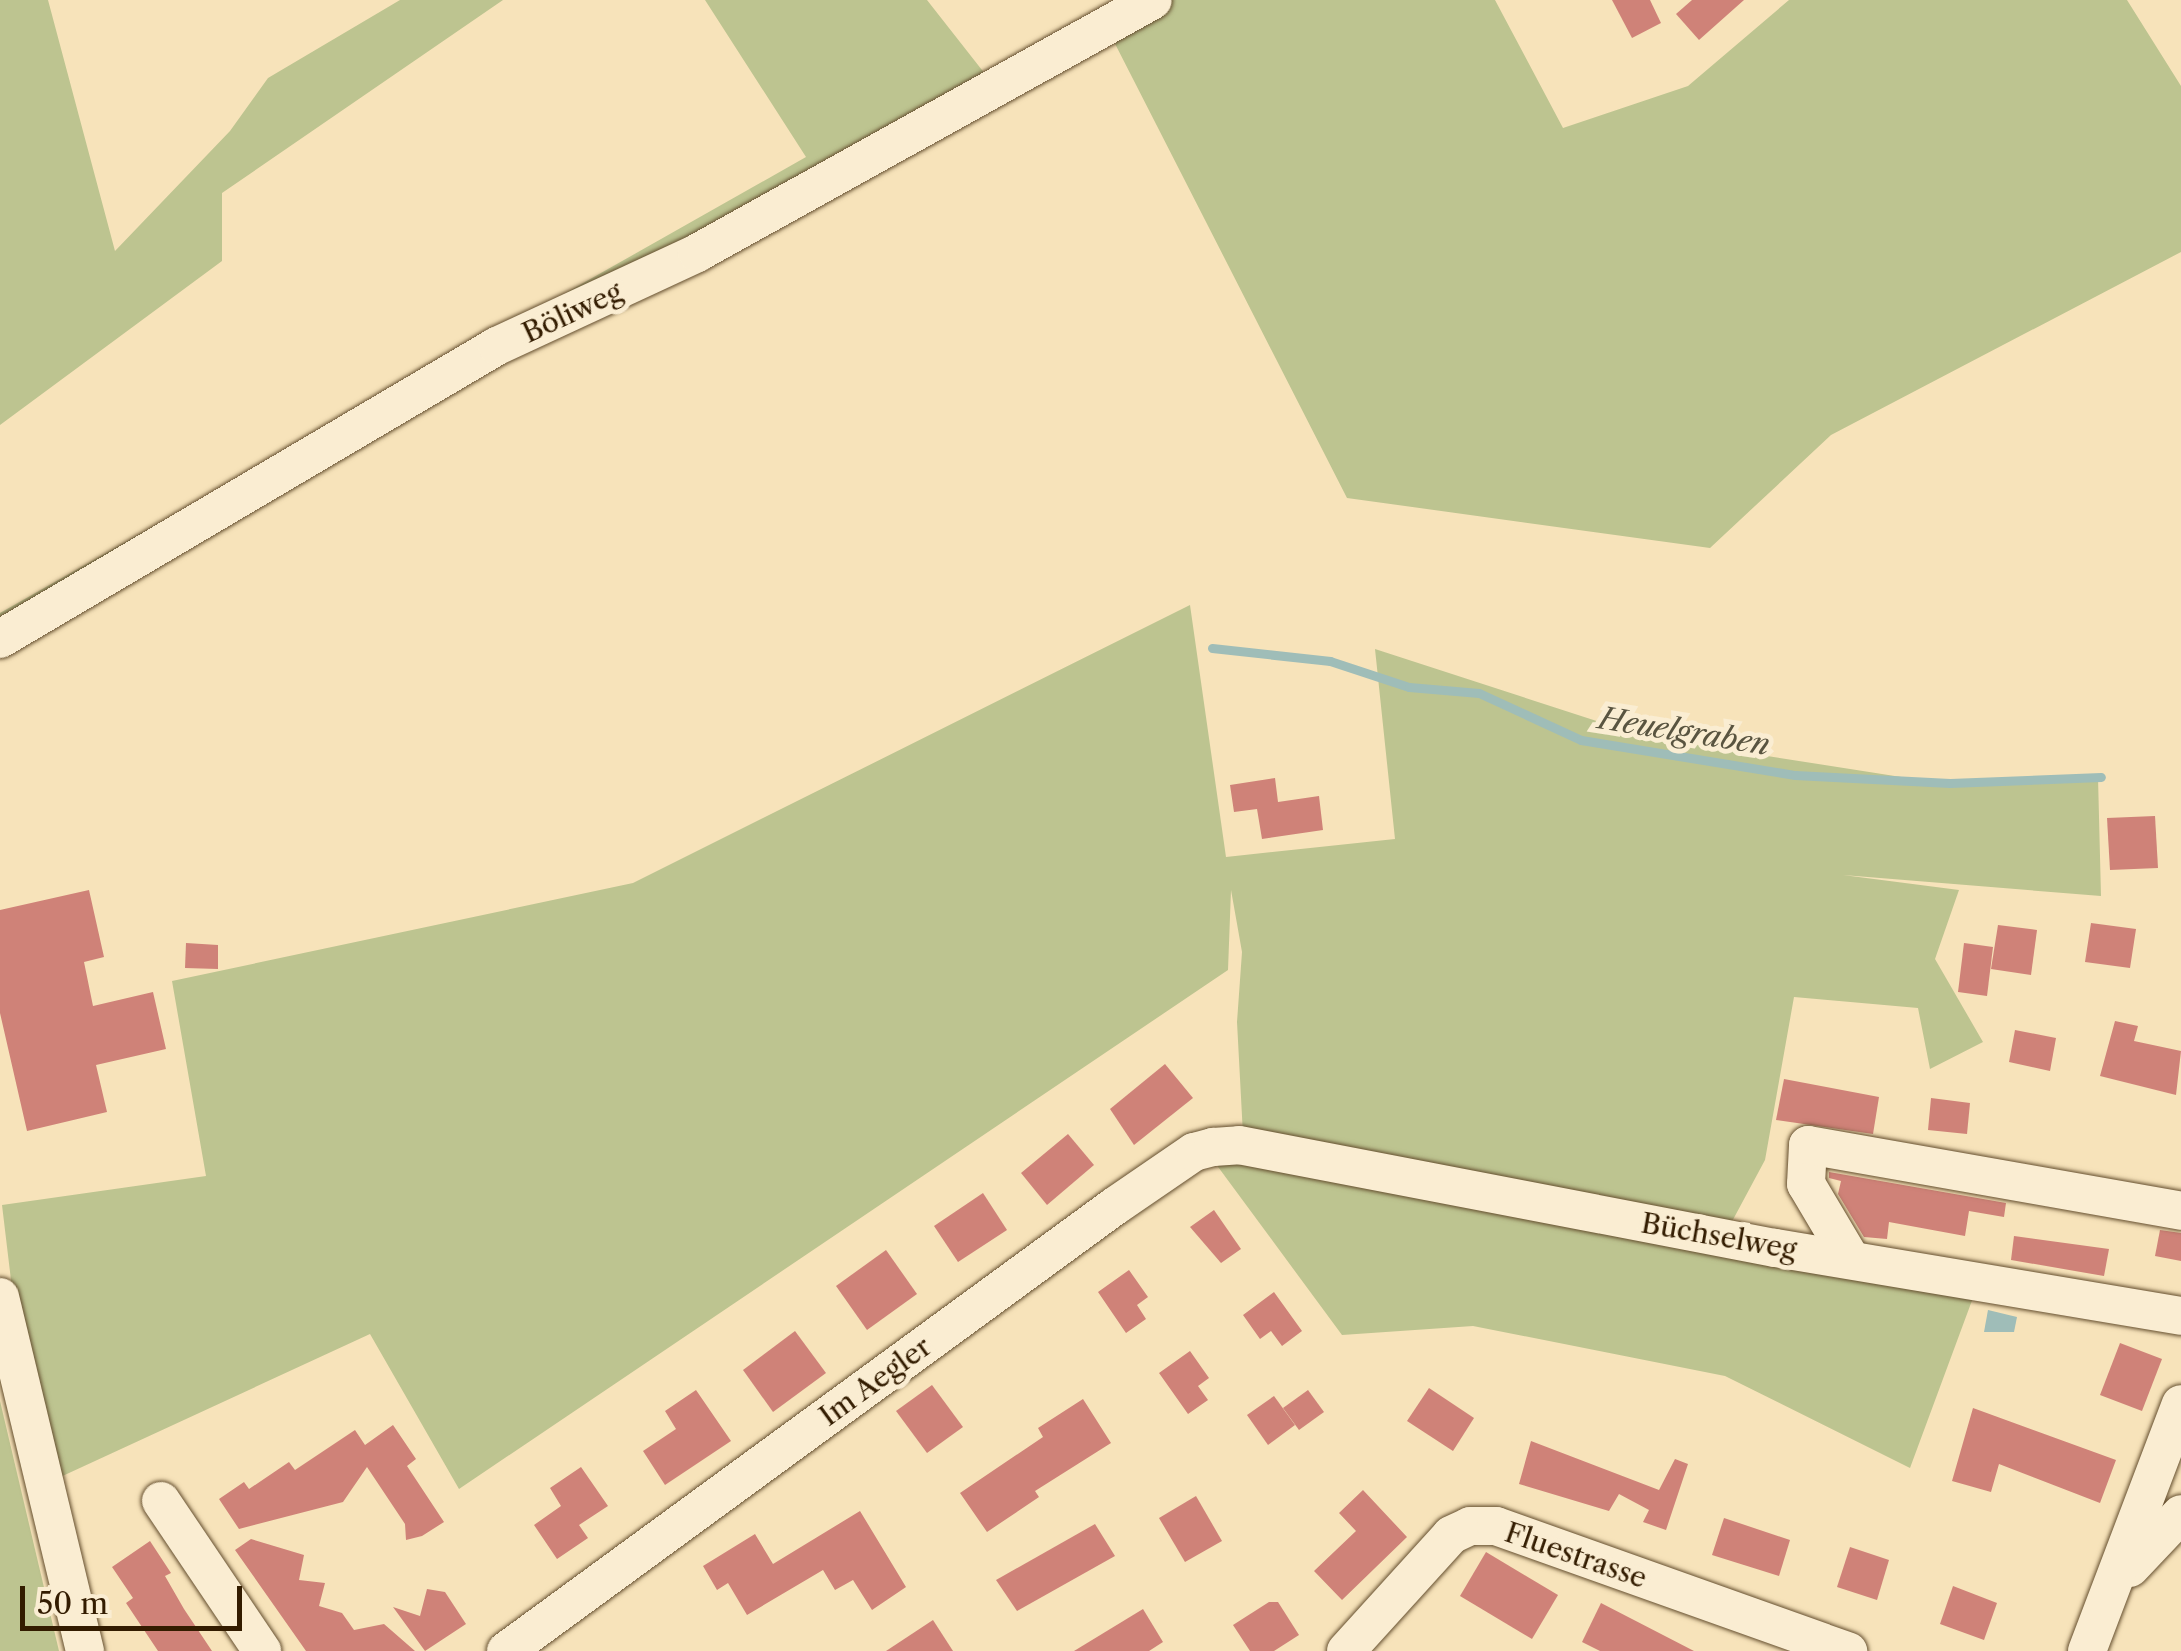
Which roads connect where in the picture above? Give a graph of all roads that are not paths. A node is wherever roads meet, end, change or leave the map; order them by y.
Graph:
1 (1152, 0) edge
2 (0, 639) edge
3 (1258, 1149) joint
4 (2181, 1211) edge
5 (1850, 1258) junction
6 (0, 1297) edge
7 (2181, 1316) edge
8 (2181, 1404) edge
9 (161, 1501) dead end
10 (2181, 1514) edge
11 (2119, 1582) junction
12 (85, 1651) edge
13 (262, 1651) edge
14 (506, 1651) edge
15 (1346, 1651) edge
16 (1848, 1651) edge
17 (2087, 1651) edge

1 - 2 street, Böliweg
3 - 5 street, Büchselweg
3 - 14 street, Im Aegler
4 - 5 street
5 - 7 street, Büchselweg
6 - 12 street
8 - 11 street
9 - 13 street
10 - 11 street
11 - 17 street
15 - 16 street, Fluestrasse

